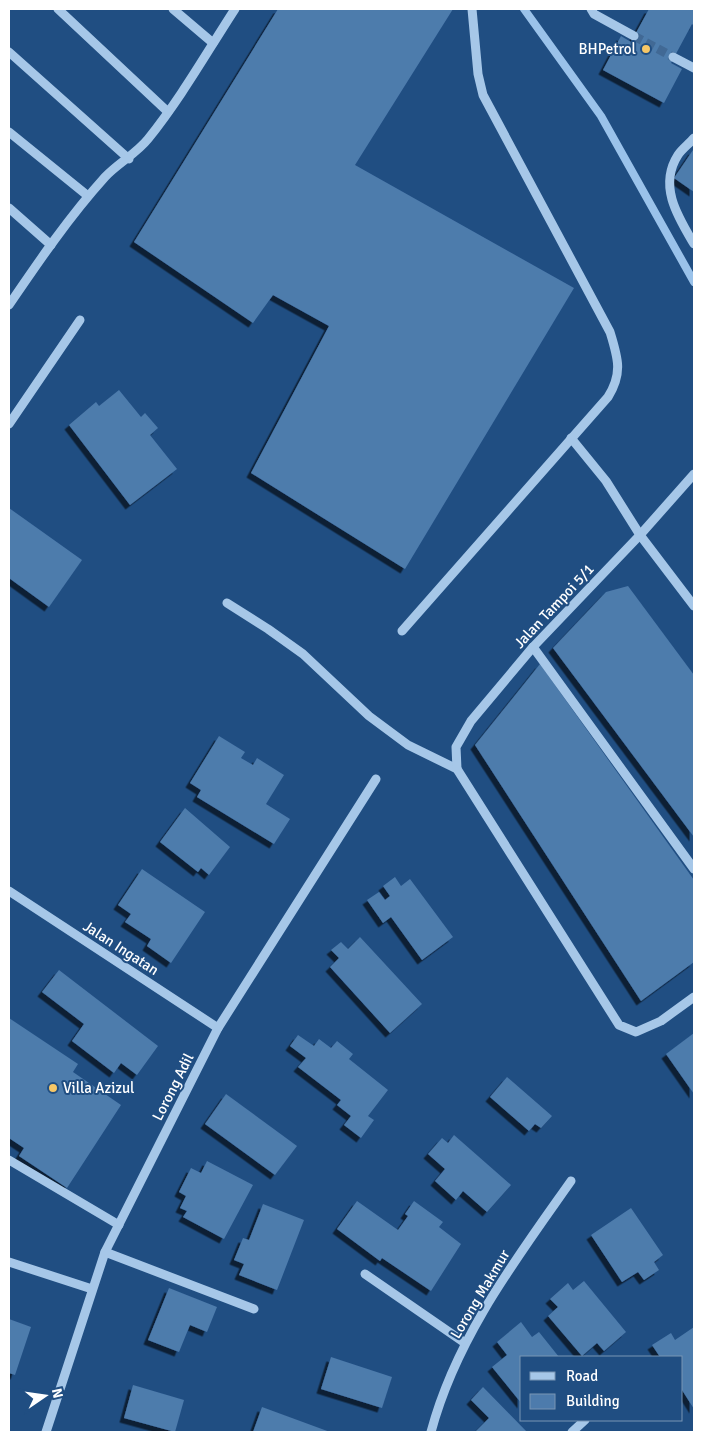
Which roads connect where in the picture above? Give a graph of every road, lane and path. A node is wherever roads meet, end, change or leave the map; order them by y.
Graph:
1 (58, 9) edge
2 (173, 9) edge
3 (235, 9) edge
4 (472, 9) edge
5 (591, 9) edge
6 (634, 36) tunnel mouth
7 (213, 43) junction
8 (9, 52) edge
9 (673, 57) tunnel mouth
10 (694, 68) edge
11 (168, 112) junction
12 (9, 132) edge
13 (694, 138) edge
14 (129, 159) junction
15 (88, 196) junction
16 (9, 208) edge
17 (694, 244) edge
18 (51, 245) junction
19 (12, 292) edge
20 (9, 305) edge
21 (80, 320) dead end
22 (9, 424) edge
23 (571, 438) junction
24 (694, 474) edge
25 (640, 535) junction
26 (226, 604) dead end
27 (694, 606) edge
28 (402, 632) dead end
29 (533, 647) junction
30 (457, 769) junction
31 (376, 779) dead end
32 (694, 870) edge
33 (9, 891) edge
34 (694, 997) edge
35 (218, 1028) junction
36 (9, 1160) edge
37 (571, 1181) dead end
38 (118, 1224) junction
39 (105, 1252) junction
40 (9, 1262) edge
41 (365, 1274) dead end
42 (92, 1289) junction
43 (254, 1309) dead end
44 (465, 1343) junction
45 (584, 1421) edge
46 (46, 1432) edge
47 (431, 1432) edge
48 (572, 1432) edge

1 - 11 street
2 - 7 street
3 - 7 street
4 - 23 street
5 - 6 street
7 - 11 street
8 - 14 street
9 - 10 street
11 - 14 street
12 - 15 street
13 - 17 street
14 - 15 street
15 - 18 street
16 - 18 street
18 - 19 street
19 - 20 street
21 - 22 street
23 - 25 street
23 - 28 street
24 - 25 street, Jalan Tampoi 5/1
25 - 27 street
25 - 29 street, Jalan Tampoi 5/1
26 - 30 street
29 - 30 street, Jalan Tampoi 5/1
29 - 32 street
30 - 34 street
31 - 35 street, Lorong Adil
33 - 35 street, Jalan Ingatan
35 - 38 street, Lorong Adil
36 - 38 street
37 - 44 street, Lorong Makmur
38 - 39 street, Lorong Adil
39 - 42 street, Lorong Adil
39 - 43 street
40 - 42 street
41 - 44 street
42 - 46 street, Lorong Adil
44 - 47 street, Lorong Makmur
45 - 48 street

